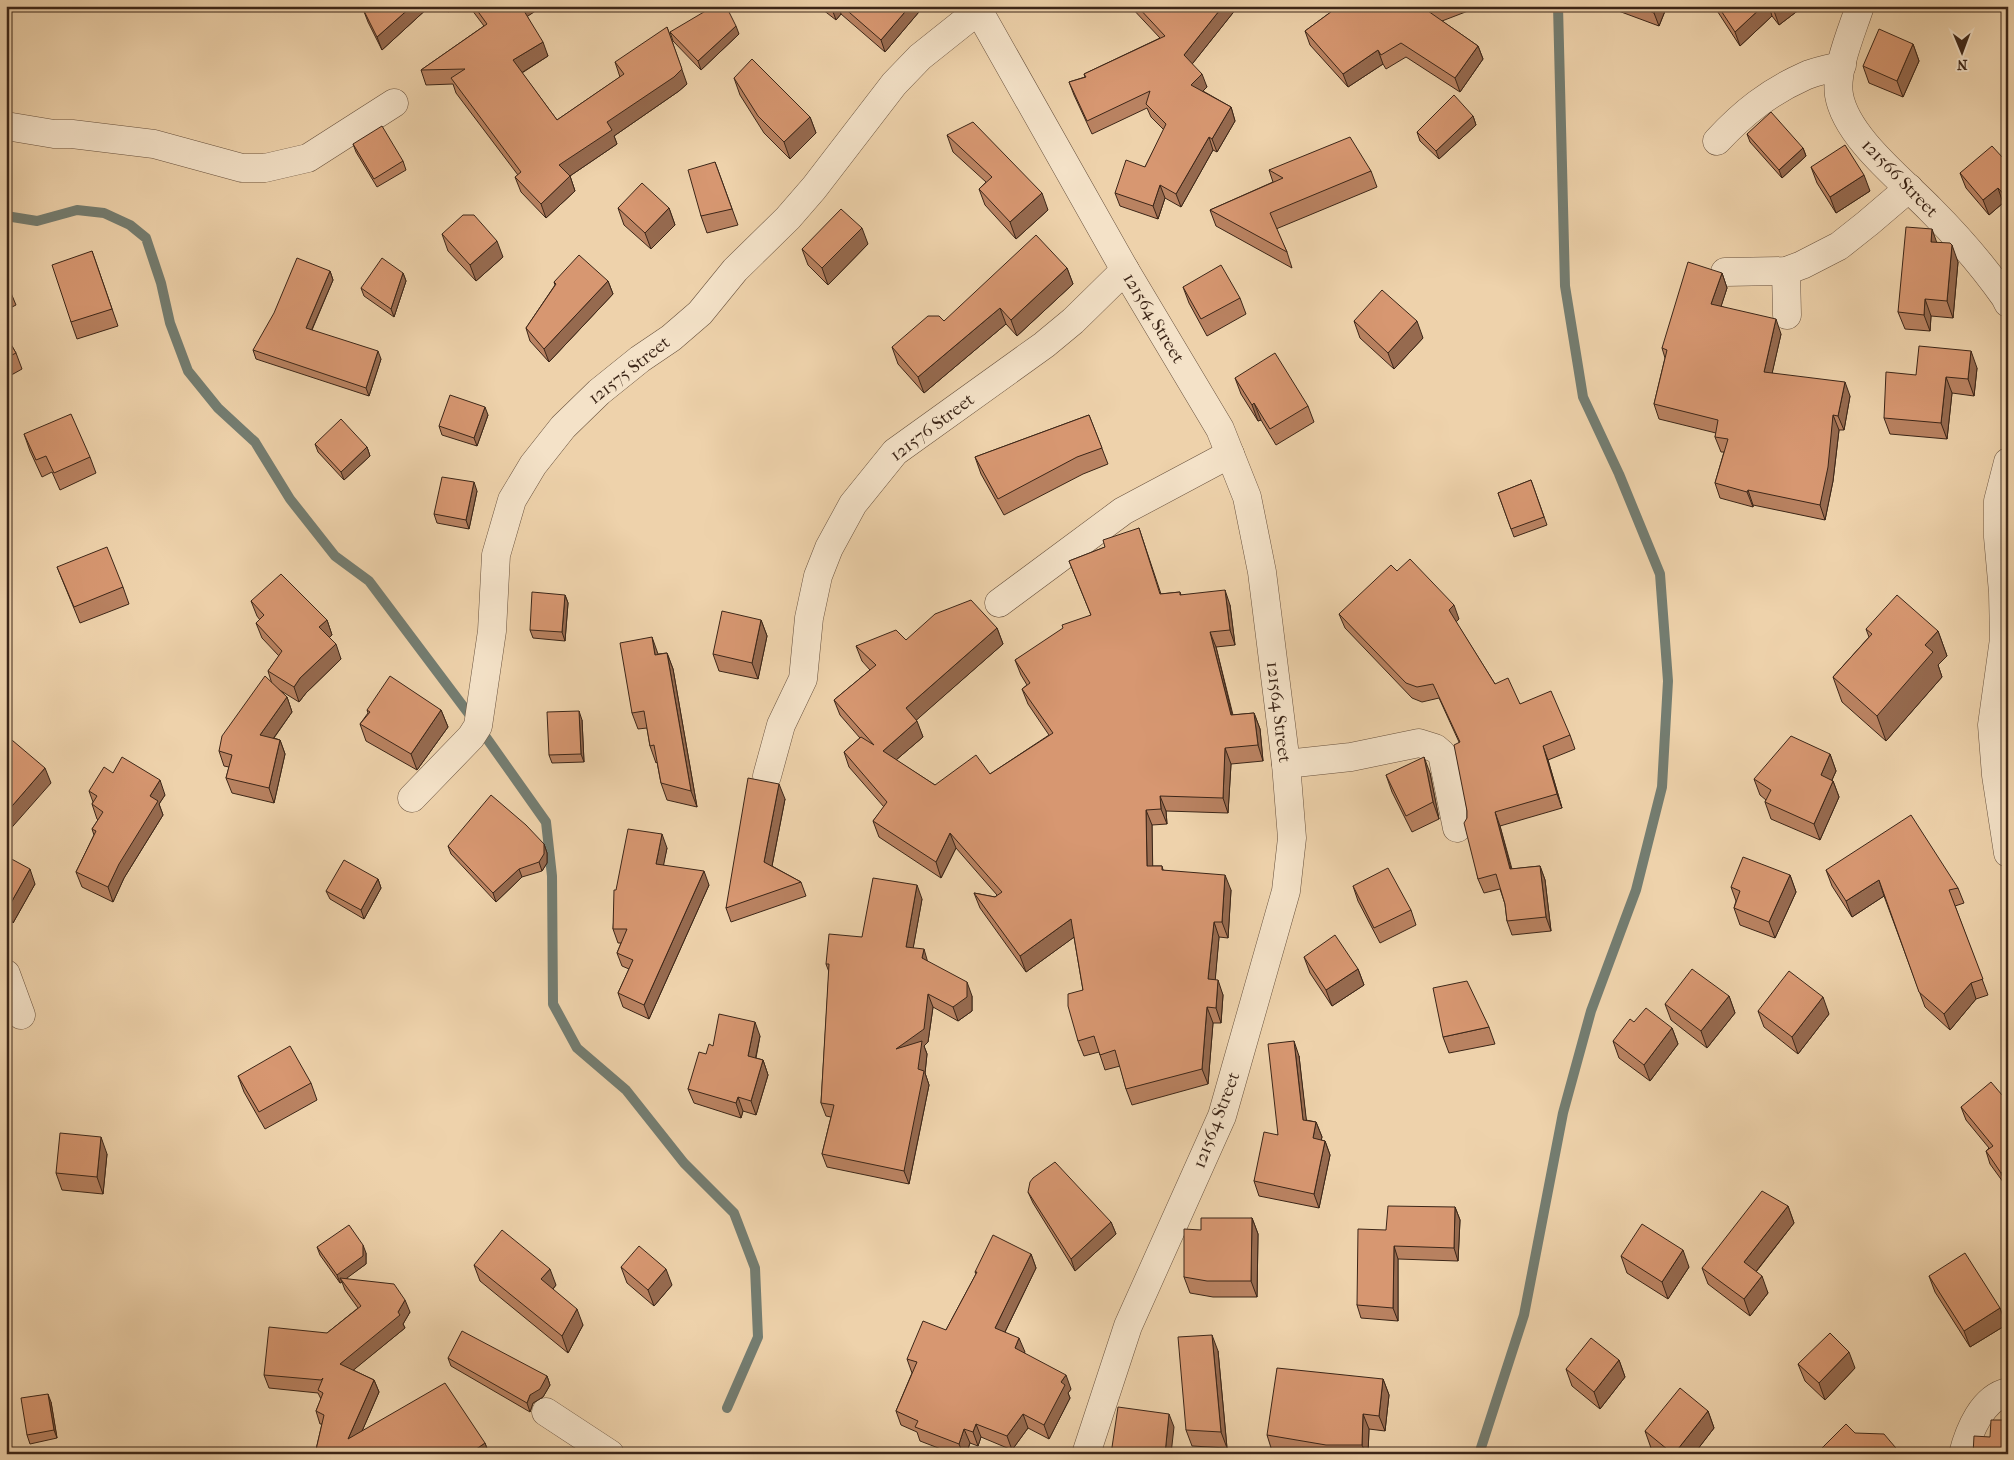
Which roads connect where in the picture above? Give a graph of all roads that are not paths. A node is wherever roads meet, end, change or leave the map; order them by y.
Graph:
1 (1860, 6) edge
2 (978, 8) edge
3 (1842, 65) junction
4 (394, 103) dead end
5 (6, 126) edge
6 (1717, 141) dead end
7 (1909, 188) junction
8 (1125, 270) junction
9 (1786, 271) junction
10 (1725, 272) dead end
11 (2008, 303) edge
12 (1787, 315) dead end
13 (1230, 454) junction
14 (2008, 462) edge
15 (999, 603) dead end
16 (1286, 764) junction
17 (767, 776) dead end
18 (412, 798) dead end
19 (1457, 828) dead end
20 (2008, 853) edge
21 (6, 974) edge
22 (21, 1015) dead end
23 (2008, 1392) edge
24 (546, 1412) dead end
25 (610, 1454) edge
26 (1086, 1454) edge
27 (1963, 1454) edge

1 - 3 street, 121566 Street
2 - 8 street, 121564 Street
2 - 18 street, 121575 Street
3 - 6 street
3 - 7 street, 121566 Street
4 - 5 street
7 - 9 street
7 - 11 street, 121566 Street
8 - 13 street, 121564 Street
8 - 17 street, 121576 Street
9 - 10 street
9 - 12 street
13 - 15 street
13 - 16 street, 121564 Street
14 - 20 street
16 - 19 street
16 - 26 street, 121564 Street
21 - 22 street
23 - 27 street
24 - 25 street

